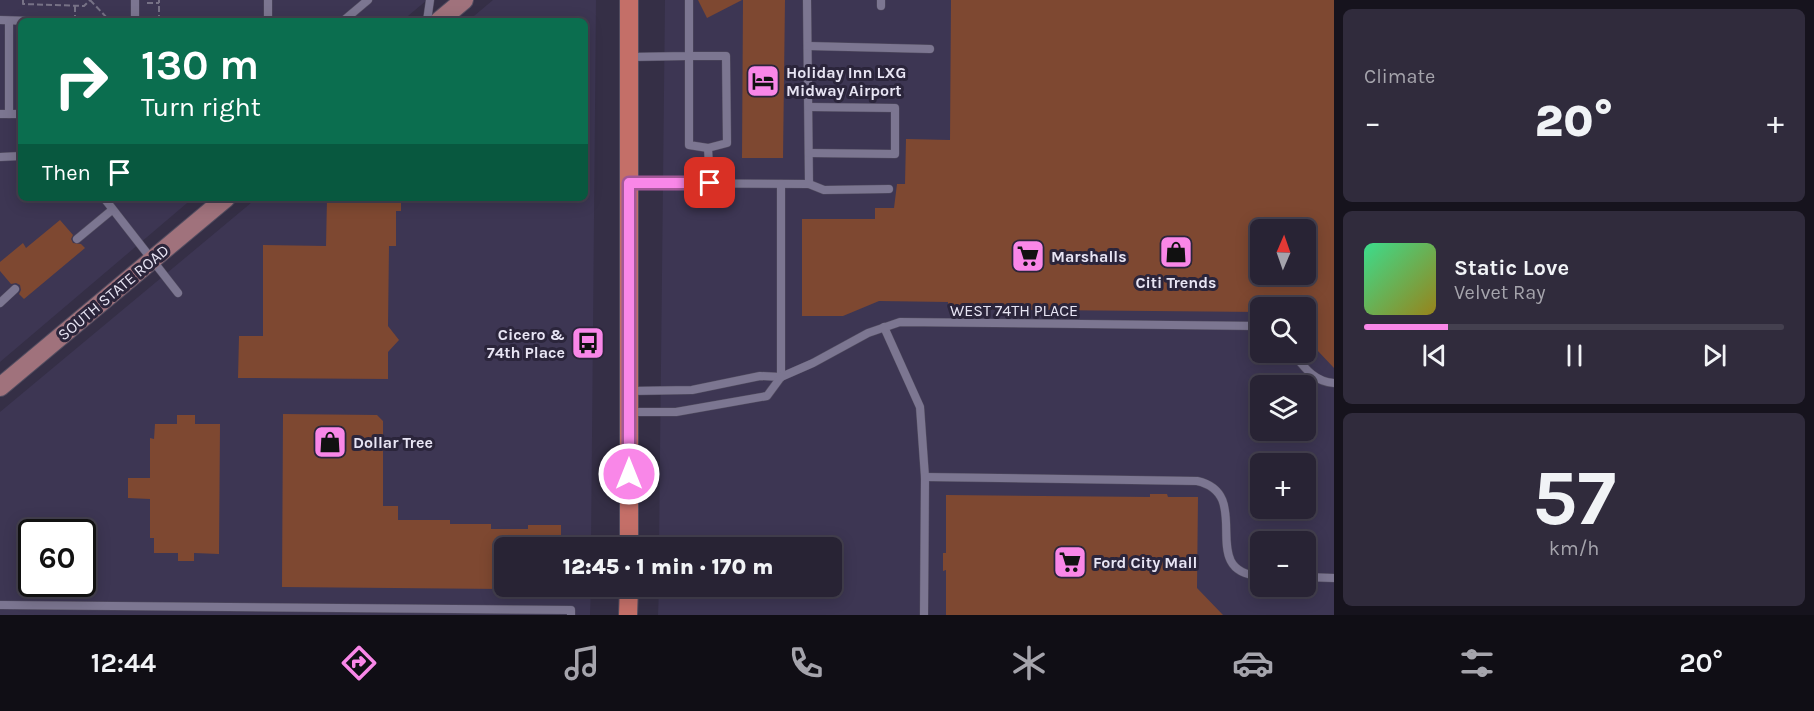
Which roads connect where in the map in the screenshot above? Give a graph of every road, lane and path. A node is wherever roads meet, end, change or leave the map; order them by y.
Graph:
1 (23, 0) edge
2 (90, 0) edge
3 (268, 0) edge
4 (368, 0) edge
5 (430, 0) edge
6 (464, 0) edge
7 (629, 0) edge
8 (689, 0) edge
9 (807, 0) edge
10 (139, 1) edge
11 (159, 2) edge
12 (75, 6) junction
13 (75, 18) edge
14 (107, 18) edge
15 (136, 18) edge
16 (159, 18) edge
17 (268, 18) edge
18 (347, 18) edge
19 (427, 18) edge
20 (443, 18) edge
21 (0, 20) edge
22 (9, 21) junction
23 (18, 21) edge
24 (808, 46) junction
25 (930, 49) dead end
26 (688, 56) junction
27 (629, 57) junction
28 (808, 106) junction
29 (4, 114) edge
30 (708, 148) junction
31 (809, 153) junction
32 (18, 156) edge
33 (0, 157) edge
34 (629, 183) junction
35 (710, 183) junction
36 (781, 184) junction
37 (809, 184) junction
38 (889, 189) dead end
39 (106, 201) edge
40 (222, 201) edge
41 (112, 210) junction
42 (77, 239) dead end
43 (151, 260) junction
44 (15, 289) dead end
45 (178, 293) dead end
46 (0, 303) edge
47 (884, 327) junction
48 (1250, 327) edge
49 (1300, 363) edge
50 (781, 377) junction
51 (1334, 382) edge
52 (0, 387) edge
53 (629, 391) junction
54 (629, 412) junction
55 (925, 477) junction
56 (629, 537) edge
57 (1250, 575) edge
58 (1316, 577) edge
59 (1334, 578) edge
60 (628, 597) edge
61 (0, 605) edge
62 (254, 611) edge
63 (571, 615) edge
64 (628, 615) edge
65 (924, 615) edge

1 - 12 path
2 - 12 path
2 - 14 path
3 - 17 lane
4 - 18 lane
5 - 19 lane
6 - 20 street
7 - 27 main road
8 - 26 lane
9 - 24 lane
10 - 11 path
10 - 15 lane
11 - 16 path
12 - 13 path
21 - 22 lane
22 - 23 lane
22 - 29 lane
24 - 25 lane
24 - 28 lane
26 - 27 lane
26 - 30 lane
26 - 30 lane
27 - 34 main road
28 - 31 lane
28 - 31 lane
30 - 35 lane
31 - 37 lane
32 - 33 lane
34 - 35 lane
34 - 53 main road
35 - 36 lane
36 - 37 lane
36 - 50 lane
37 - 38 lane
39 - 41 lane
40 - 43 street, SOUTH STATE ROAD
41 - 42 lane
41 - 43 lane
43 - 45 lane
43 - 52 street, SOUTH STATE ROAD
44 - 46 lane
47 - 48 lane, WEST 74TH PLACE
47 - 50 lane, WEST 74TH PLACE
47 - 55 lane
49 - 51 lane
50 - 53 lane, WEST 74TH PLACE
50 - 54 lane, WEST 74TH PLACE
53 - 54 main road
54 - 56 main road
55 - 57 lane
55 - 65 lane
58 - 59 lane
60 - 64 main road
61 - 62 lane
62 - 63 lane

